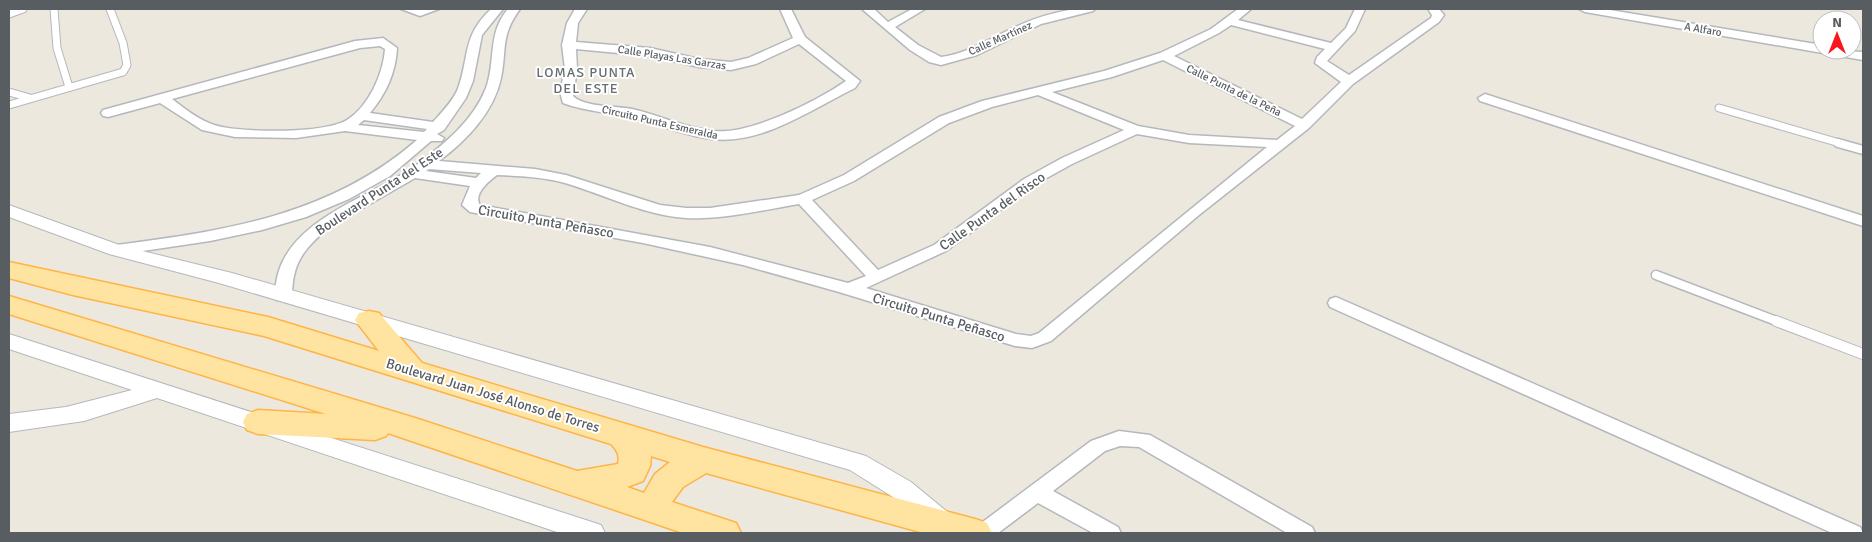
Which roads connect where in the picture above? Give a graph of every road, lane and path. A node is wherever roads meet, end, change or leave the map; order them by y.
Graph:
1 (23, 9) edge
2 (54, 9) edge
3 (110, 9) edge
4 (407, 9) edge
5 (433, 9) edge
6 (497, 9) edge
7 (514, 9) edge
8 (581, 9) edge
9 (786, 9) edge
10 (867, 9) edge
11 (920, 9) edge
12 (1089, 9) edge
13 (1245, 9) edge
14 (1360, 9) edge
15 (1433, 9) edge
16 (1585, 9) edge
17 (9, 14) edge
18 (1228, 21) junction
19 (887, 27) junction
20 (800, 40) junction
21 (568, 45) junction
22 (1333, 47) junction
23 (1812, 47) edge
24 (1164, 56) junction
25 (482, 67) junction
26 (1348, 81) junction
27 (69, 87) junction
28 (1037, 90) junction
29 (9, 92) edge
30 (30, 98) junction
31 (162, 98) junction
32 (1485, 98) dead end
33 (9, 105) edge
34 (1719, 108) dead end
35 (108, 112) dead end
36 (359, 115) junction
37 (1304, 125) junction
38 (345, 127) junction
39 (1135, 130) junction
40 (434, 132) junction
41 (456, 140) junction
42 (1280, 144) junction
43 (1863, 150) edge
44 (426, 164) junction
45 (494, 170) junction
46 (412, 173) junction
47 (479, 183) junction
48 (803, 199) junction
49 (9, 211) edge
50 (1863, 221) edge
51 (116, 250) junction
52 (9, 270) edge
53 (1656, 275) dead end
54 (877, 278) junction
55 (848, 290) junction
56 (283, 296) junction
57 (1336, 303) dead end
58 (9, 305) edge
59 (369, 320) junction
60 (9, 341) edge
61 (1863, 354) edge
62 (410, 368) junction
63 (156, 390) junction
64 (9, 422) edge
65 (258, 422) junction
66 (415, 430) junction
67 (621, 434) junction
68 (703, 460) junction
69 (572, 484) junction
70 (1038, 492) junction
71 (652, 510) junction
72 (942, 523) junction
73 (592, 533) edge
74 (724, 533) edge
75 (975, 533) edge
76 (983, 533) edge
77 (1111, 533) edge
78 (1305, 533) edge
79 (1853, 533) edge

1 - 17 lane
2 - 27 lane
3 - 27 lane
4 - 5 street
6 - 25 street, Boulevard Punta del Este
7 - 25 street, Boulevard Punta del Este
8 - 21 street, Circuito Punta Esmeralda
9 - 20 street, Circuito Punta Esmeralda
10 - 19 street
11 - 19 street
12 - 19 street, Calle Martínez
13 - 18 street
14 - 22 street
15 - 26 street, Circuito Punta Peñasco
16 - 23 street, A Alfaro
18 - 22 street
18 - 24 street
20 - 21 street, Calle Playas Las Garzas
20 - 21 street, Circuito Punta Esmeralda
22 - 26 street
24 - 28 street
24 - 37 street, Calle Punta de la Peña
25 - 40 street, Boulevard Punta del Este
25 - 41 street, Boulevard Punta del Este
26 - 37 street, Circuito Punta Peñasco
27 - 30 lane
28 - 39 street
28 - 48 street
29 - 30 lane
30 - 33 lane
31 - 35 street
31 - 36 street
31 - 38 street
32 - 50 street
34 - 43 lane
36 - 38 street
36 - 40 street
37 - 42 street, Circuito Punta Peñasco
38 - 40 street
39 - 42 street
39 - 54 street, Calle Punta del Risco
40 - 41 street
40 - 51 street, Boulevard Punta del Este
41 - 44 street, Boulevard Punta del Este
42 - 55 street, Circuito Punta Peñasco
44 - 45 street
44 - 46 street, Boulevard Punta del Este
45 - 47 street, Circuito Punta Peñasco
45 - 48 street
46 - 47 street, Circuito Punta Peñasco
46 - 56 street, Boulevard Punta del Este
47 - 55 street, Circuito Punta Peñasco
48 - 54 street, Circuito Punta Peñasco
49 - 51 street
51 - 56 street
52 - 62 main road, Boulevard Juan José Alonso de Torres
53 - 61 lane
54 - 55 street, Calle Punta del Risco
56 - 59 street
57 - 79 street
58 - 66 main road
59 - 62 main road
59 - 72 street
60 - 63 street
62 - 67 main road, Boulevard Juan José Alonso de Torres
63 - 64 street
63 - 65 street
65 - 66 main road
65 - 73 street
66 - 69 main road
67 - 68 main road, Boulevard Juan José Alonso de Torres
67 - 69 main road
68 - 71 main road
68 - 72 main road, Boulevard Juan José Alonso de Torres
69 - 71 main road
70 - 76 street
70 - 77 street
70 - 78 street
71 - 74 main road
72 - 75 main road, Boulevard Juan José Alonso de Torres

